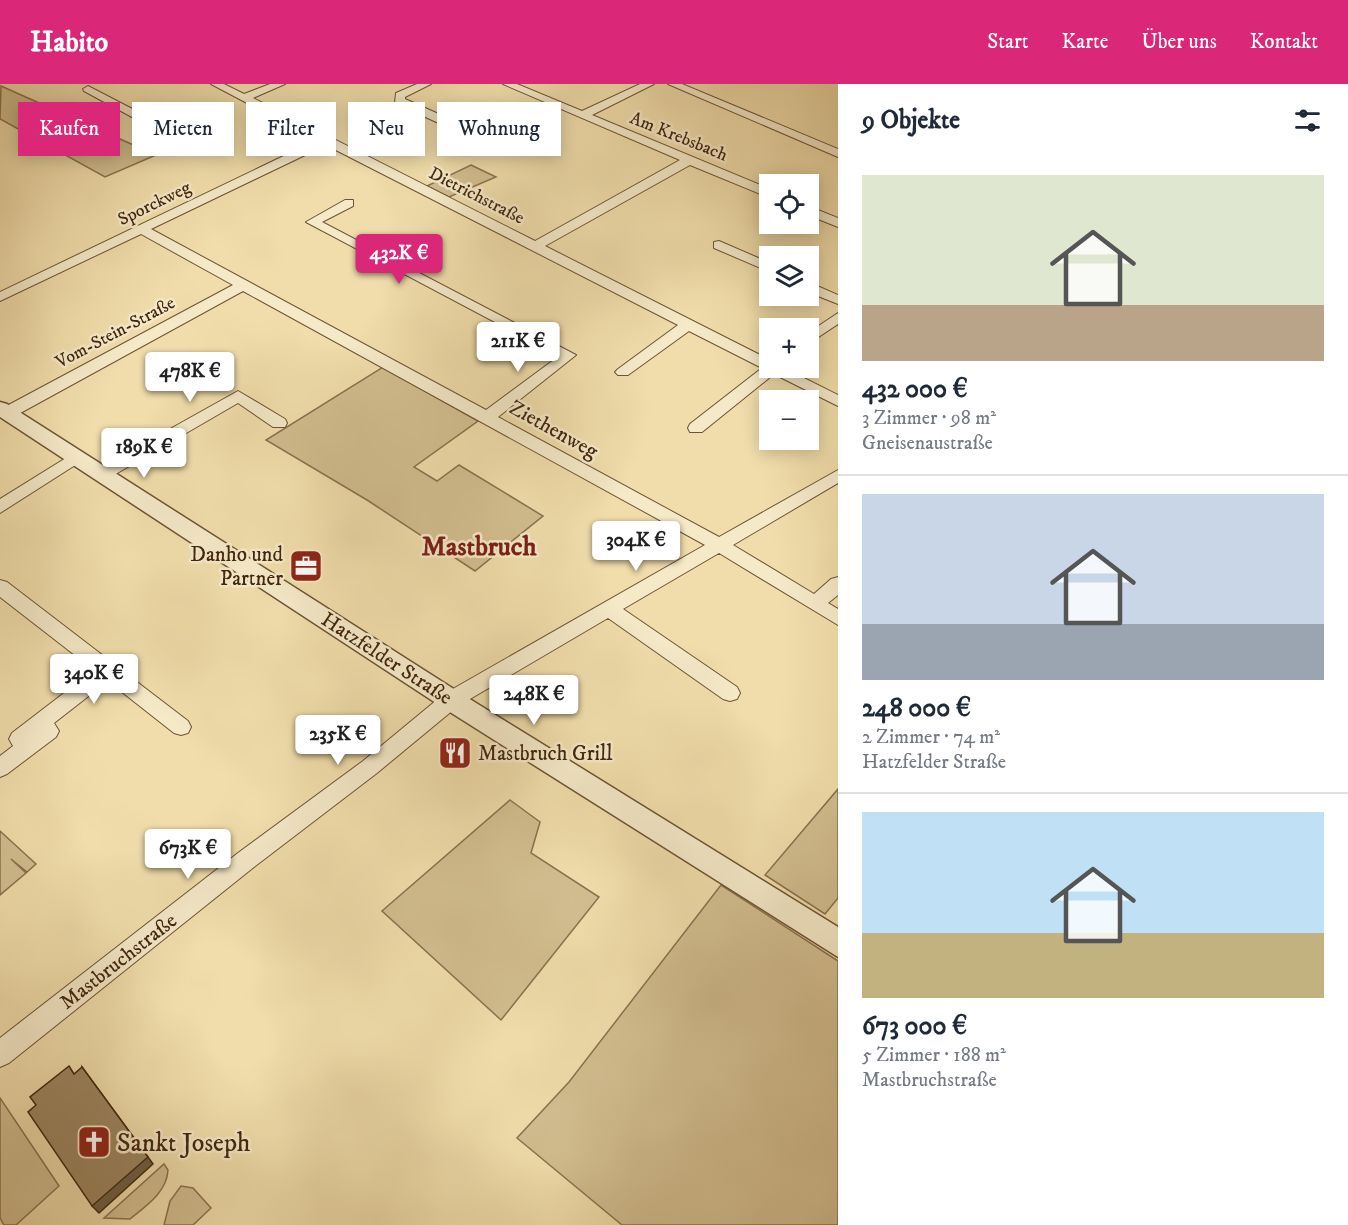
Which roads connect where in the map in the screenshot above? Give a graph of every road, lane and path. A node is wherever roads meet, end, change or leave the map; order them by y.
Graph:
1 (100, 84) edge
2 (216, 84) edge
3 (280, 84) edge
4 (426, 84) edge
5 (508, 84) edge
6 (649, 84) edge
7 (673, 84) edge
8 (243, 98) junction
9 (251, 102) edge
10 (132, 113) edge
11 (583, 115) junction
12 (437, 118) edge
13 (336, 147) edge
14 (838, 153) edge
15 (293, 156) edge
16 (689, 159) junction
17 (759, 189) edge
18 (349, 203) dead end
19 (819, 215) edge
20 (838, 223) edge
21 (141, 229) junction
22 (720, 245) dead end
23 (536, 246) junction
24 (759, 263) edge
25 (242, 286) junction
26 (819, 291) edge
27 (0, 297) edge
28 (838, 300) edge
29 (838, 317) edge
30 (688, 325) junction
31 (819, 332) edge
32 (759, 360) edge
33 (623, 372) dead end
34 (759, 377) edge
35 (793, 378) edge
36 (838, 401) edge
37 (3, 411) edge
38 (488, 417) junction
39 (279, 423) dead end
40 (696, 428) dead end
41 (74, 458) junction
42 (101, 475) junction
43 (838, 476) edge
44 (0, 507) edge
45 (717, 544) junction
46 (838, 584) edge
47 (0, 587) edge
48 (815, 604) junction
49 (609, 609) junction
50 (838, 618) edge
51 (110, 669) junction
52 (730, 693) dead end
53 (451, 700) junction
54 (181, 727) dead end
55 (0, 768) edge
56 (838, 943) edge
57 (0, 1054) edge

1 - 10 street
2 - 8 street, Dietrichstraße
3 - 8 street
4 - 12 street
5 - 11 street, Am Krebsbach
6 - 11 street
7 - 14 street
8 - 9 street, Dietrichstraße
11 - 16 street, Am Krebsbach
13 - 23 street, Dietrichstraße
15 - 21 street, Sporckweg
16 - 17 street, Am Krebsbach
16 - 23 street
18 - 38 street
19 - 20 street
21 - 25 street, Ziethenweg
21 - 27 street, Sporckweg
22 - 24 street
23 - 30 street, Dietrichstraße
25 - 37 street, Vom-Stein-Straße
25 - 38 street, Ziethenweg
26 - 28 street
29 - 31 street
30 - 32 street, Dietrichstraße
30 - 33 street
34 - 40 street
35 - 36 street, Dietrichstraße
37 - 41 street, Hatzfelder Straße
38 - 45 street, Ziethenweg
39 - 42 street
41 - 42 street, Hatzfelder Straße
41 - 44 street
42 - 53 street, Hatzfelder Straße
43 - 45 street, Mastbruchstraße
45 - 48 street, Ziethenweg
45 - 49 street, Mastbruchstraße
46 - 48 street
47 - 51 street
48 - 50 street, Ziethenweg
49 - 52 street
49 - 53 street, Mastbruchstraße
51 - 54 street
51 - 55 street
53 - 56 street, Hatzfelder Straße
53 - 57 street, Mastbruchstraße

